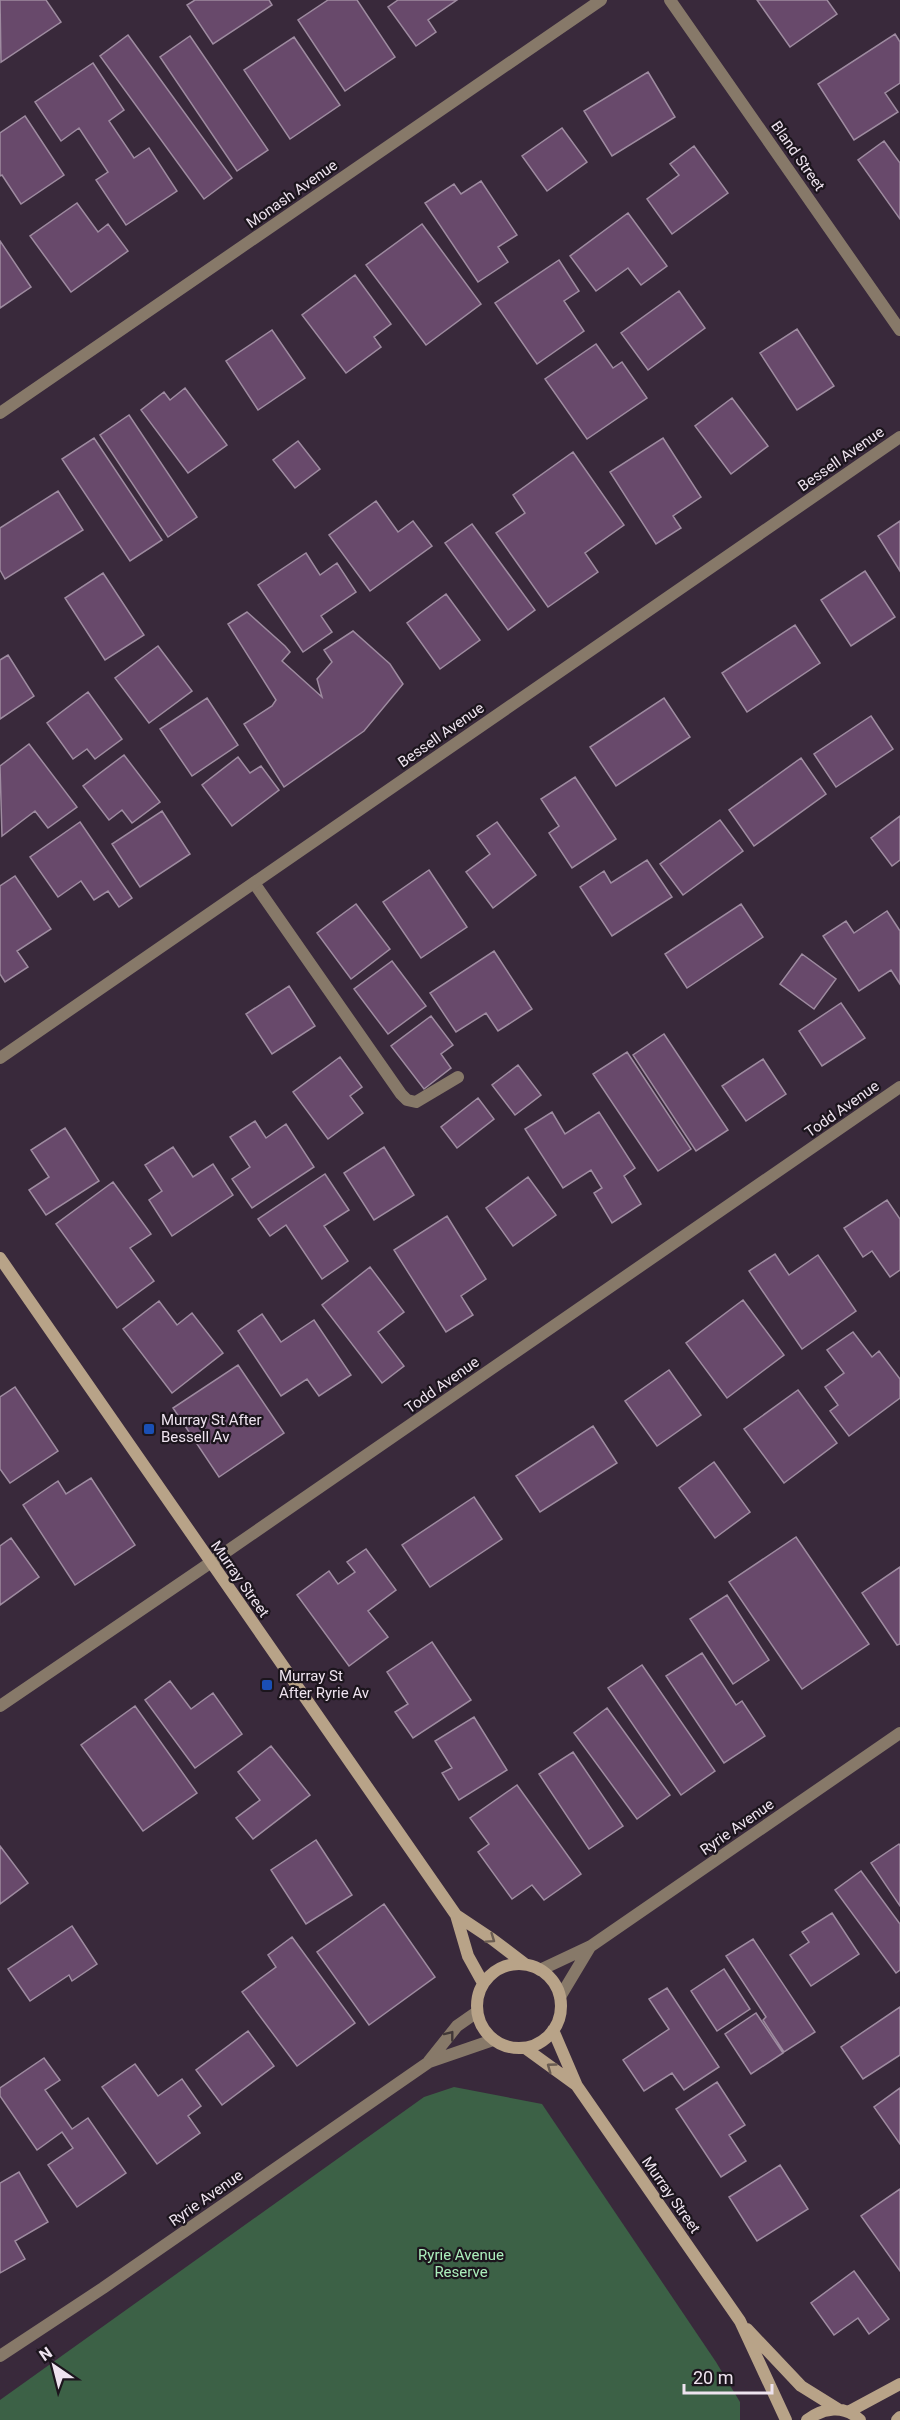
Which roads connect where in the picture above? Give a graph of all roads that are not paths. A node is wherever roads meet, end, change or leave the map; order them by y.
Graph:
1 (600, 0) edge
2 (670, 0) edge
3 (900, 330) edge
4 (0, 413) edge
5 (900, 437) edge
6 (254, 883) junction
7 (0, 1058) edge
8 (458, 1077) dead end
9 (900, 1087) edge
10 (0, 1258) edge
11 (210, 1563) junction
12 (0, 1706) edge
13 (900, 1733) edge
14 (456, 1915) junction
15 (591, 1946) junction
16 (525, 1964) junction
17 (540, 1970) junction
18 (483, 1983) junction
19 (560, 1997) junction
20 (477, 2012) junction
21 (553, 2030) junction
22 (493, 2040) junction
23 (525, 2048) junction
24 (429, 2062) junction
25 (577, 2086) junction
26 (740, 2321) junction
27 (0, 2356) edge
28 (900, 2384) edge
29 (843, 2410) junction
30 (786, 2420) edge
31 (807, 2420) edge
32 (860, 2420) edge

1 - 4 street, Monash Avenue
2 - 3 street, Bland Street
5 - 6 street, Bessell Avenue
6 - 7 street, Bessell Avenue
6 - 8 street
9 - 11 street, Todd Avenue
10 - 11 main road, Murray Street
11 - 12 street, Todd Avenue
11 - 14 main road, Murray Street
13 - 15 street, Ryrie Avenue
14 -> 16 main road, Murray Street
14 - 18 main road, Murray Street
15 - 17 street, Ryrie Avenue
15 - 19 street, Ryrie Avenue
16 - 17 main road
16 - 18 main road
17 - 19 main road
18 - 20 main road
19 - 21 main road
20 - 22 main road
24 -> 20 street, Ryrie Avenue
21 - 23 main road
21 - 25 main road, Murray Street
22 - 23 main road
22 - 24 street, Ryrie Avenue
25 -> 23 main road, Murray Street
24 - 27 street, Ryrie Avenue
25 - 26 main road, Murray Street
26 - 29 main road, Murray Street
26 - 30 main road, Murray Street
28 - 29 main road
29 - 31 main road
29 - 32 main road, Murray Street

